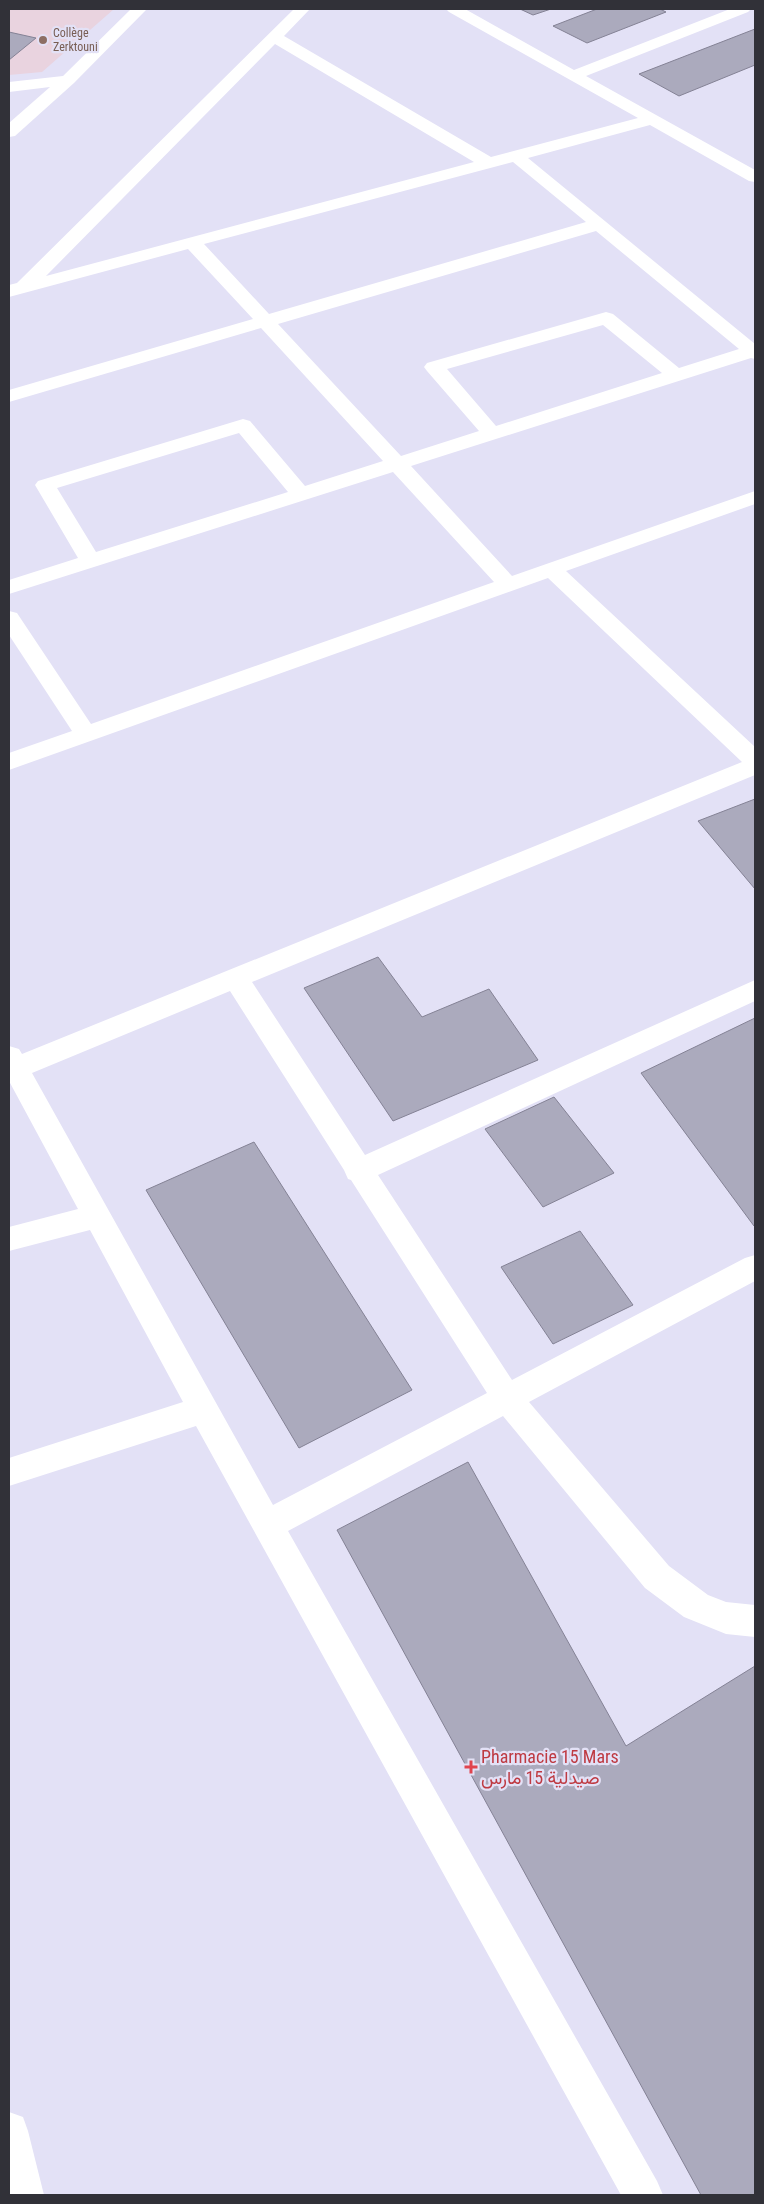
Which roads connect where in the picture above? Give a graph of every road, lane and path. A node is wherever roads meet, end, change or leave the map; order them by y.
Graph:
1 (139, 9) edge
2 (302, 9) edge
3 (454, 9) edge
4 (743, 9) edge
5 (274, 37) junction
6 (575, 75) junction
7 (68, 80) junction
8 (9, 87) edge
9 (654, 119) junction
10 (9, 132) edge
11 (516, 156) junction
12 (488, 163) junction
13 (755, 177) edge
14 (599, 224) junction
15 (192, 242) junction
16 (16, 289) edge
17 (266, 321) junction
18 (754, 352) edge
19 (676, 376) junction
20 (9, 396) edge
21 (492, 434) junction
22 (397, 464) junction
23 (301, 494) junction
24 (755, 497) edge
25 (92, 561) junction
26 (551, 570) junction
27 (508, 584) junction
28 (9, 587) edge
29 (9, 618) edge
30 (86, 735) junction
31 (755, 760) edge
32 (9, 762) edge
33 (755, 766) edge
34 (236, 979) junction
35 (755, 990) edge
36 (12, 1062) edge
37 (358, 1171) junction
38 (98, 1216) junction
39 (9, 1239) edge
40 (755, 1267) edge
41 (507, 1398) junction
42 (204, 1409) junction
43 (9, 1472) edge
44 (267, 1525) junction
45 (755, 1621) edge
46 (9, 2131) edge
47 (24, 2195) edge
48 (643, 2195) edge

1 - 7 street
2 - 5 street
3 - 6 street
4 - 6 street
5 - 12 street
5 - 16 street
6 - 9 street
7 - 8 street
7 - 10 street
9 - 11 street
9 - 13 street
11 - 12 street
11 - 14 street
12 - 15 street
14 - 17 street
14 - 18 street
15 - 16 street
15 - 17 street
17 - 20 street
17 - 22 street
18 - 19 street
19 - 21 street
19 - 21 street
21 - 22 street
22 - 23 street
22 - 27 street
23 - 25 street
23 - 25 street
24 - 26 street
25 - 28 street
26 - 27 street
26 - 31 street
27 - 30 street
29 - 30 street
30 - 32 street
33 - 34 street
34 - 36 street
34 - 37 street
35 - 37 street
36 - 38 street
37 - 41 street
38 - 39 street
38 - 42 street
40 - 41 street
41 - 44 street
41 - 45 street
42 - 43 street
42 - 44 street
44 - 48 street
46 - 47 street

